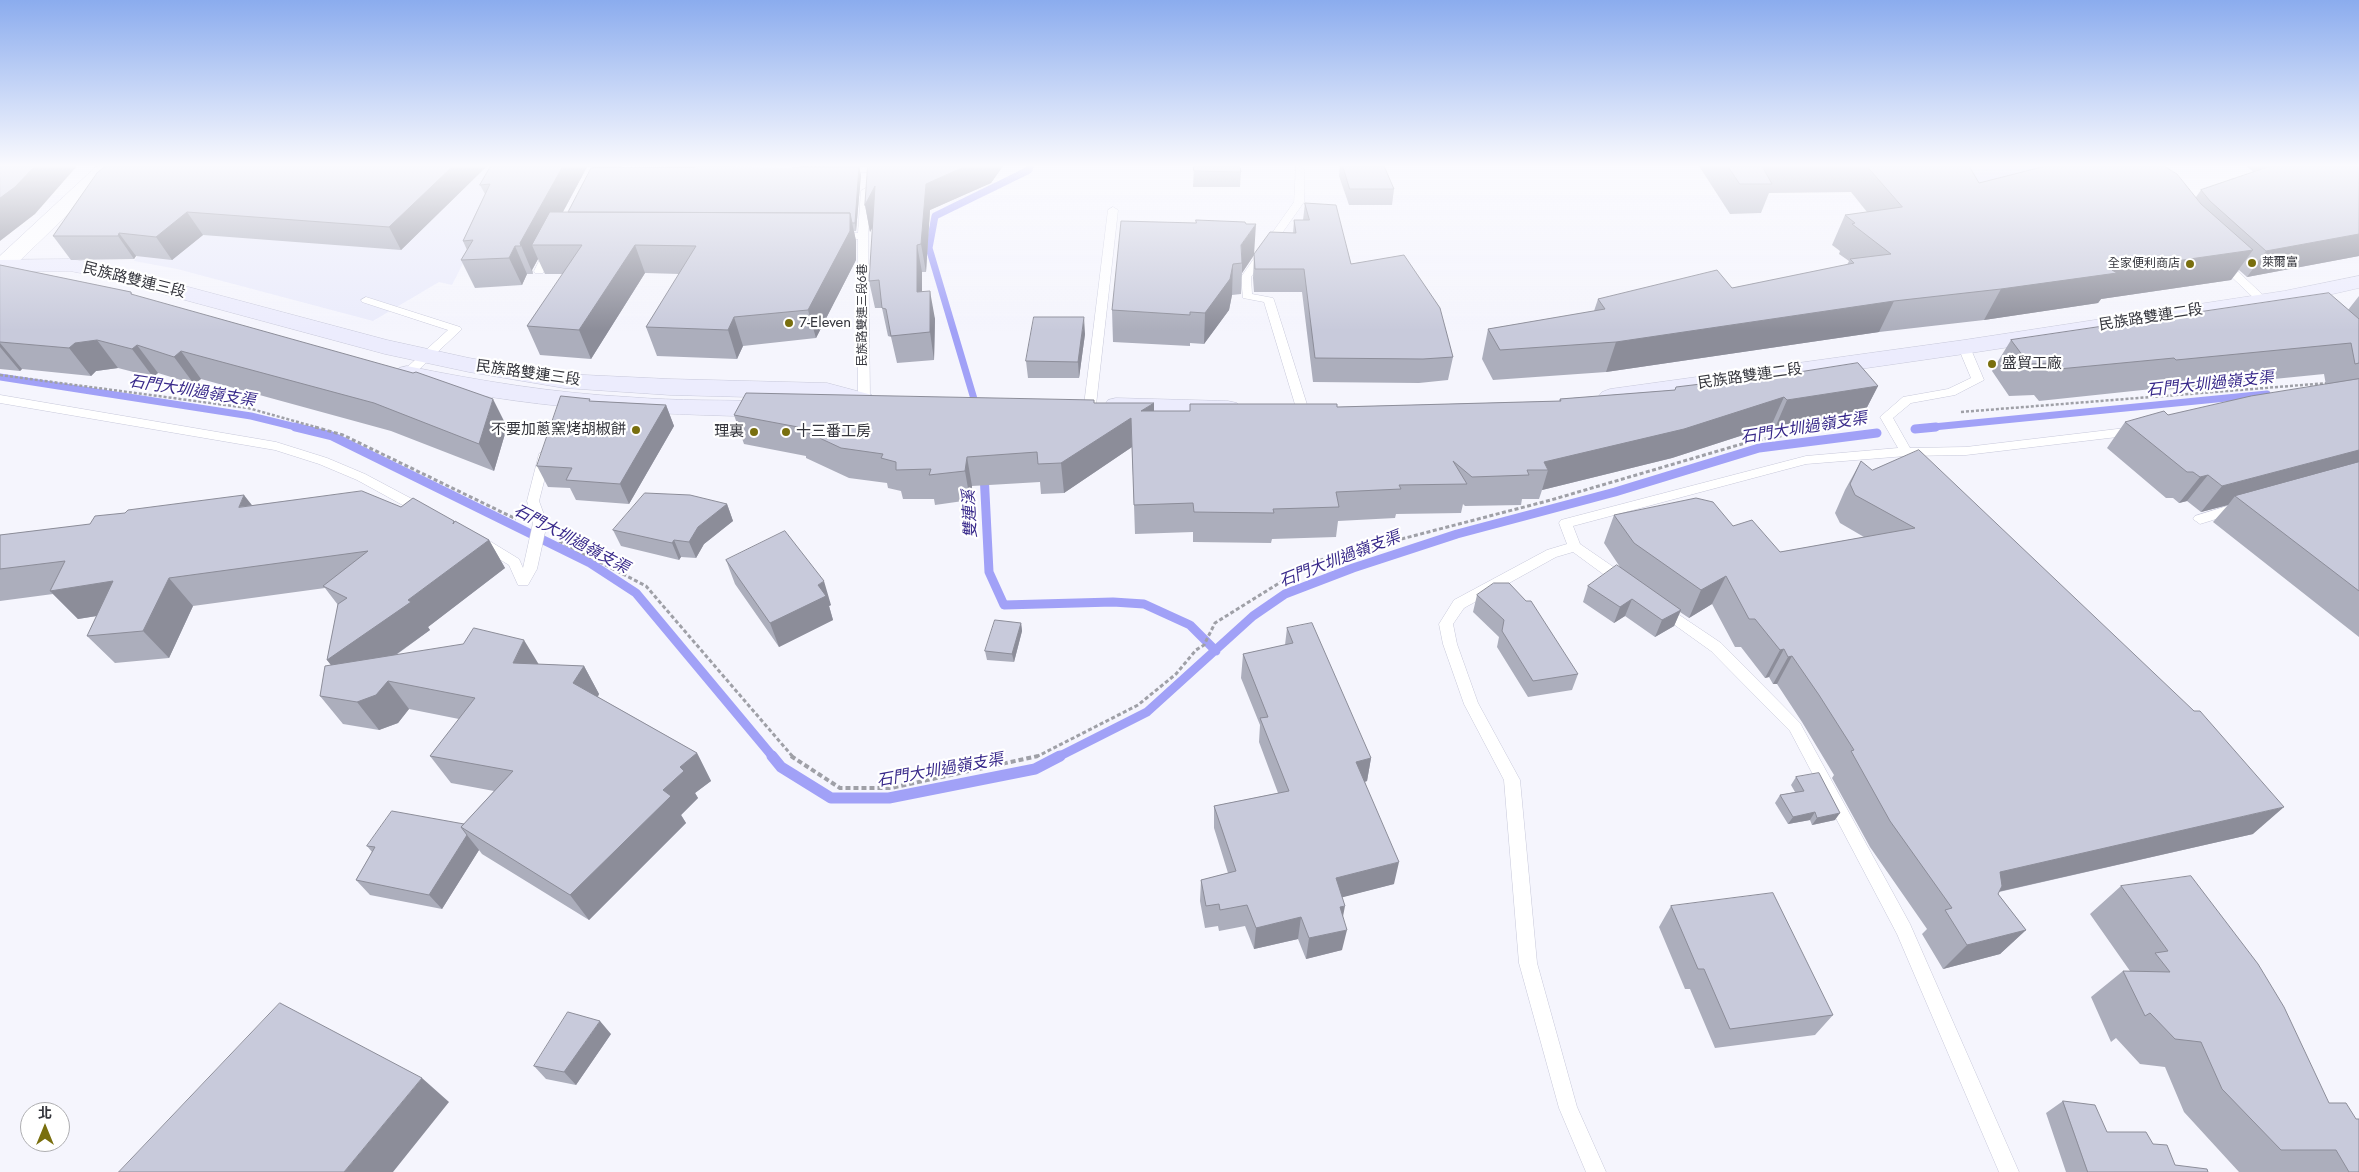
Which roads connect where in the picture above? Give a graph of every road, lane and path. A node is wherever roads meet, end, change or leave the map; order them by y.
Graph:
1 (50, 221) edge
2 (864, 221) edge
3 (1111, 221) edge
4 (1286, 221) edge
5 (824, 236) edge
6 (863, 236) junction
7 (553, 242) edge
8 (2213, 255) edge
9 (1, 266) edge
10 (539, 271) edge
11 (2359, 282) edge
12 (366, 300) dead end
13 (2281, 303) junction
14 (1964, 347) junction
15 (426, 356) junction
16 (408, 373) junction
17 (560, 396) junction
18 (1592, 398) edge
19 (0, 400) edge
20 (874, 400) joint
21 (1080, 405) joint
22 (1245, 410) edge
23 (1303, 411) edge
24 (2152, 429) edge
25 (547, 445) edge
26 (1906, 452) junction
27 (2246, 506) edge
28 (431, 515) edge
29 (2200, 519) dead end
30 (538, 530) junction
31 (466, 534) edge
32 (1575, 547) junction
33 (1637, 591) edge
34 (1653, 602) edge
35 (1215, 623) dead end
36 (1596, 1172) edge
37 (2009, 1172) edge

1 - 9 street
2 - 6 lane, 民族路雙連三段6巷
3 - 21 lane
4 - 23 lane
5 - 6 lane
6 - 20 lane, 民族路雙連三段6巷
7 - 10 lane
8 - 13 lane
9 - 15 main road, 民族路雙連三段
9 - 16 main road, 民族路雙連三段
11 - 13 main road, 民族路雙連二段
12 - 15 lane
13 - 14 main road, 民族路雙連二段
14 - 18 main road, 民族路雙連二段
14 - 26 lane
15 - 16 lane
15 - 17 main road, 民族路雙連三段
16 - 17 main road, 民族路雙連三段
17 - 20 main road, 民族路雙連三段
19 - 28 lane
21 - 22 main road
24 - 26 lane
25 - 30 lane
26 - 32 lane
27 - 29 lane
30 - 31 lane
30 - 35 path
32 - 33 lane
32 - 36 lane
34 - 37 lane

